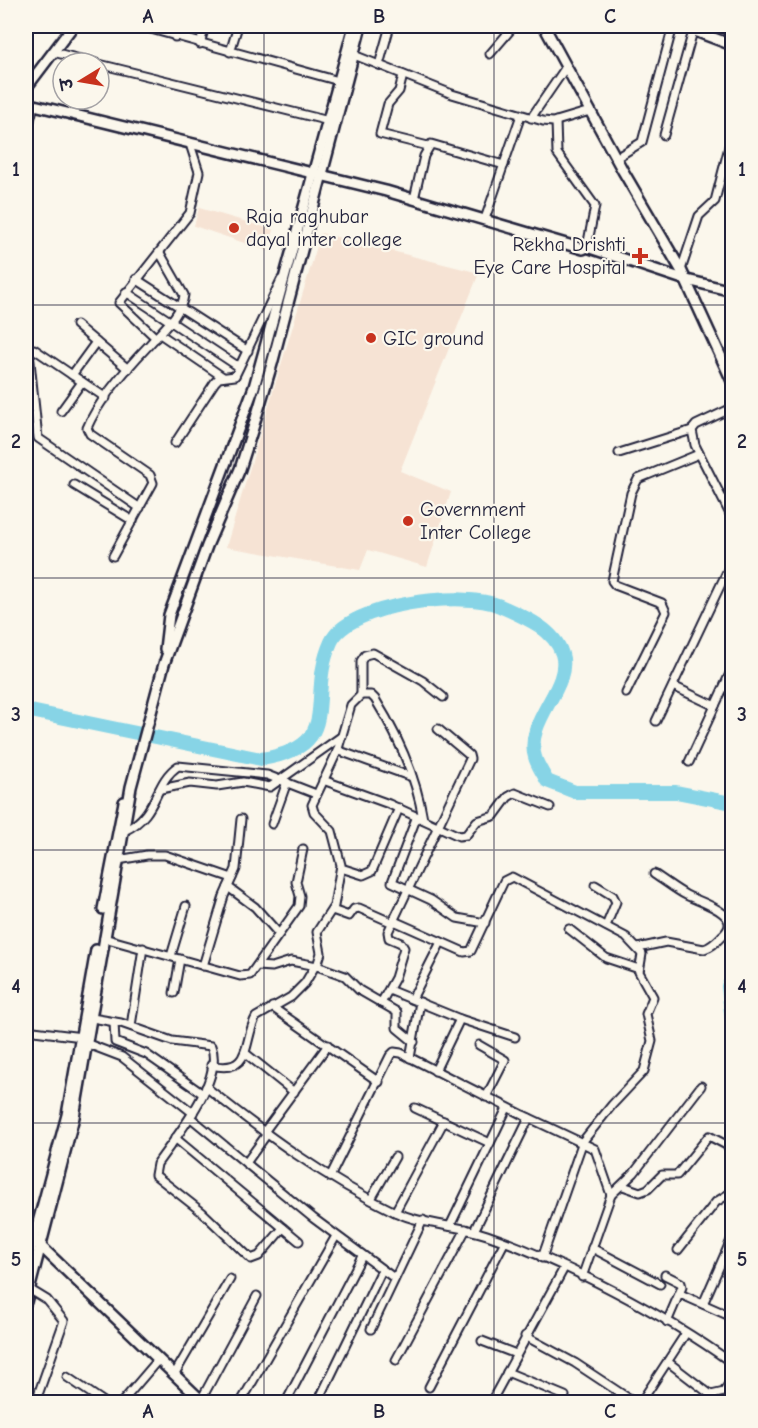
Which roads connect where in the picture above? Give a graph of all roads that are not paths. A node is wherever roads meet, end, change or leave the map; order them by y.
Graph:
1 (72, 26) edge
2 (140, 26) edge
3 (175, 26) edge
4 (206, 26) edge
5 (238, 26) edge
6 (354, 26) edge
7 (361, 26) edge
8 (390, 26) edge
9 (514, 26) edge
10 (544, 26) edge
11 (673, 26) edge
12 (682, 26) edge
13 (732, 26) edge
14 (705, 30) edge
15 (693, 31) junction
16 (175, 37) junction
17 (200, 44) junction
18 (729, 44) edge
19 (53, 51) edge
20 (230, 52) junction
21 (51, 53) edge
22 (490, 54) dead end
23 (354, 55) junction
24 (380, 65) junction
25 (111, 66) edge
26 (566, 67) junction
27 (404, 75) junction
28 (339, 81) junction
29 (26, 88) edge
30 (30, 104) edge
31 (590, 111) junction
32 (521, 115) junction
33 (531, 118) junction
34 (329, 121) junction
35 (556, 121) junction
36 (664, 135) dead end
37 (732, 135) edge
38 (26, 136) edge
39 (190, 144) junction
40 (429, 146) junction
41 (616, 158) junction
42 (504, 165) junction
43 (318, 174) junction
44 (414, 199) junction
45 (485, 219) junction
46 (587, 247) junction
47 (160, 253) junction
48 (286, 270) junction
49 (682, 274) junction
50 (732, 276) edge
51 (136, 279) junction
52 (730, 290) edge
53 (126, 292) junction
54 (179, 309) junction
55 (170, 321) junction
56 (76, 325) dead end
57 (158, 336) junction
58 (96, 342) junction
59 (248, 351) junction
60 (239, 367) junction
61 (128, 369) junction
62 (72, 375) junction
63 (223, 377) junction
64 (82, 381) junction
65 (732, 381) edge
66 (106, 398) junction
67 (732, 408) edge
68 (61, 411) dead end
69 (692, 430) junction
70 (174, 443) dead end
71 (619, 453) dead end
72 (699, 454) junction
73 (74, 484) dead end
74 (140, 508) junction
75 (732, 512) edge
76 (133, 521) junction
77 (113, 556) dead end
78 (732, 561) edge
79 (164, 664) junction
80 (732, 669) edge
81 (673, 686) junction
82 (626, 693) dead end
83 (361, 695) junction
84 (443, 697) dead end
85 (715, 706) junction
86 (656, 722) dead end
87 (438, 729) dead end
88 (342, 736) junction
89 (337, 750) junction
90 (689, 762) dead end
91 (412, 777) junction
92 (323, 780) junction
93 (284, 781) junction
94 (131, 787) junction
95 (161, 789) junction
96 (316, 794) junction
97 (550, 807) dead end
98 (399, 808) junction
99 (420, 818) junction
100 (241, 819) dead end
101 (272, 824) dead end
102 (438, 826) junction
103 (124, 831) junction
104 (303, 849) dead end
105 (118, 860) junction
106 (341, 868) junction
107 (654, 874) dead end
108 (232, 878) junction
109 (595, 885) dead end
110 (228, 887) junction
111 (408, 889) junction
112 (186, 906) dead end
113 (332, 910) junction
114 (394, 922) junction
115 (485, 923) junction
116 (606, 926) junction
117 (569, 929) dead end
118 (279, 933) junction
119 (105, 938) junction
120 (441, 942) junction
121 (143, 948) junction
122 (638, 948) junction
123 (171, 956) junction
124 (180, 959) junction
125 (203, 966) junction
126 (257, 966) junction
127 (316, 966) junction
128 (639, 969) junction
129 (389, 990) junction
130 (174, 993) dead end
131 (412, 999) junction
132 (420, 1002) junction
133 (381, 1003) junction
134 (272, 1007) junction
135 (92, 1018) junction
136 (460, 1019) junction
137 (114, 1022) junction
138 (131, 1026) junction
139 (26, 1030) edge
140 (515, 1037) dead end
141 (85, 1041) junction
142 (414, 1042) junction
143 (328, 1045) junction
144 (479, 1045) dead end
145 (245, 1053) junction
146 (410, 1058) junction
147 (212, 1065) junction
148 (435, 1071) junction
149 (379, 1082) junction
150 (700, 1086) dead end
151 (205, 1090) junction
152 (294, 1092) junction
153 (486, 1097) junction
154 (415, 1108) dead end
155 (507, 1108) junction
156 (192, 1115) junction
157 (529, 1118) junction
158 (444, 1121) junction
159 (265, 1133) junction
160 (175, 1138) junction
161 (583, 1141) junction
162 (490, 1143) junction
163 (732, 1148) edge
164 (395, 1157) dead end
165 (246, 1163) junction
166 (330, 1177) junction
167 (623, 1186) junction
168 (732, 1192) edge
169 (611, 1195) junction
170 (371, 1199) junction
171 (395, 1212) junction
172 (423, 1220) junction
173 (450, 1226) junction
174 (283, 1228) junction
175 (470, 1230) junction
176 (29, 1235) edge
177 (336, 1236) junction
178 (732, 1238) edge
179 (299, 1240) dead end
180 (504, 1243) junction
181 (40, 1246) junction
182 (592, 1248) junction
183 (678, 1250) dead end
184 (362, 1256) junction
185 (542, 1258) junction
186 (26, 1267) edge
187 (564, 1269) junction
188 (382, 1270) junction
189 (665, 1275) dead end
190 (582, 1277) junction
191 (394, 1278) junction
192 (230, 1279) dead end
193 (660, 1284) dead end
194 (28, 1286) edge
195 (680, 1294) junction
196 (257, 1296) dead end
197 (26, 1302) edge
198 (703, 1304) junction
199 (732, 1317) edge
200 (667, 1322) junction
201 (371, 1329) dead end
202 (686, 1334) junction
203 (525, 1336) junction
204 (482, 1341) dead end
205 (516, 1354) junction
206 (158, 1360) junction
207 (396, 1360) dead end
208 (668, 1362) junction
209 (732, 1363) edge
210 (507, 1372) junction
211 (174, 1375) junction
212 (67, 1377) dead end
213 (732, 1378) edge
214 (429, 1387) dead end
215 (39, 1392) dead end
216 (565, 1396) dead end
217 (202, 1401) edge
218 (105, 1402) edge
219 (122, 1402) edge
220 (241, 1402) edge
221 (286, 1402) edge
222 (318, 1402) edge
223 (491, 1402) edge
224 (634, 1402) edge
225 (641, 1402) edge

1 - 19 street
2 - 16 street
3 - 16 street
4 - 17 street
5 - 20 street
6 - 28 street
7 - 23 street
8 - 24 street
9 - 22 street
10 - 26 street
11 - 41 street
12 - 15 street
13 - 18 street
14 - 15 street
14 - 18 street
15 - 36 street
16 - 17 street
17 - 20 street
20 - 28 street
21 - 29 street
23 - 24 street
23 - 43 street
24 - 27 street
25 - 34 street
26 - 31 street
26 - 33 street
27 - 32 street
27 - 40 street
28 - 34 street
30 - 38 street
30 - 39 street
31 - 35 street
31 - 41 street
32 - 33 street
32 - 42 street
33 - 35 street
34 - 43 street
35 - 46 street
37 - 49 street
39 - 43 street
39 - 47 street
40 - 42 street
40 - 44 street
41 - 49 street
42 - 45 street
43 - 44 street
43 - 48 street
43 - 79 street
44 - 45 street
45 - 46 street
46 - 49 street
47 - 51 street
47 - 54 street
48 - 59 street
48 - 79 street
49 - 52 street
49 - 65 street
50 - 52 street
51 - 53 street
51 - 54 street
53 - 55 street
53 - 57 street
54 - 55 street
54 - 59 street
55 - 57 street
55 - 60 street
56 - 58 street
57 - 61 street
57 - 63 street
58 - 61 street
58 - 62 street
59 - 60 street
60 - 63 street
61 - 66 street
62 - 64 street
62 - 74 street
63 - 70 street
64 - 66 street
64 - 68 street
66 - 74 street
67 - 69 street
69 - 71 street
69 - 72 street
72 - 75 street
72 - 82 street
73 - 76 street
74 - 76 street
76 - 77 street
78 - 81 street
79 - 94 street
80 - 85 street
81 - 85 street
81 - 86 street
83 - 84 street
83 - 88 street
83 - 91 street
85 - 90 street
87 - 102 street
88 - 89 street
88 - 93 street
89 - 91 street
89 - 92 street
91 - 99 street
92 - 96 street
92 - 98 street
93 - 95 street
93 - 95 street
93 - 96 street
93 - 101 street
94 - 103 street
94 - 141 street
95 - 103 street
96 - 106 street
97 - 102 street
98 - 99 street
98 - 106 street
99 - 102 street
99 - 111 street
100 - 108 street
102 - 111 street
103 - 105 street
104 - 118 street
105 - 108 street
105 - 119 street
106 - 113 street
107 - 122 street
108 - 110 street
109 - 116 street
110 - 118 street
110 - 125 street
111 - 114 street
111 - 115 street
112 - 123 street
113 - 114 street
113 - 127 street
114 - 120 street
114 - 129 street
115 - 116 street
115 - 120 street
116 - 122 street
117 - 128 street
118 - 126 street
119 - 121 street
119 - 135 street
120 - 131 street
121 - 123 street
121 - 138 street
122 - 128 street
123 - 124 street
124 - 125 street
124 - 130 street
125 - 126 street
126 - 127 street
127 - 133 street
127 - 134 street
128 - 161 street
129 - 131 street
129 - 133 street
131 - 132 street
132 - 136 street
132 - 142 street
133 - 142 street
134 - 143 street
134 - 145 street
135 - 137 street
135 - 141 street
136 - 140 street
136 - 148 street
137 - 138 street
137 - 151 street
138 - 147 street
139 - 141 street
141 - 156 street
141 - 176 street
141 - 181 street
142 - 146 street
143 - 149 street
143 - 152 street
144 - 153 street
145 - 147 street
145 - 152 street
146 - 148 street
146 - 149 street
147 - 151 street
148 - 153 street
149 - 166 street
150 - 167 street
151 - 156 street
151 - 159 street
152 - 159 street
153 - 155 street
154 - 158 street
155 - 157 street
155 - 162 street
156 - 160 street
156 - 165 street
157 - 161 street
157 - 175 street
158 - 162 street
158 - 171 street
159 - 165 street
159 - 166 street
160 - 174 street
160 - 174 street
161 - 169 street
161 - 185 street
162 - 173 street
163 - 167 street
164 - 170 street
165 - 177 street
166 - 170 street
167 - 169 street
168 - 183 street
169 - 182 street
170 - 171 street
171 - 172 street
172 - 173 street
172 - 191 street
173 - 175 street
174 - 179 street
175 - 180 street
175 - 207 street
176 - 181 street
176 - 186 street
177 - 184 street
177 - 220 street
178 - 198 street
180 - 185 street
180 - 214 street
181 - 194 street
181 - 206 street
182 - 190 street
182 - 193 street
184 - 188 street
184 - 221 street
185 - 187 street
187 - 190 street
187 - 203 street
188 - 191 street
188 - 222 street
189 - 195 street
190 - 200 street
191 - 201 street
192 - 211 street
194 - 197 street
194 - 215 street
195 - 198 street
195 - 200 street
196 - 217 street
198 - 199 street
200 - 202 street
202 - 208 street
202 - 209 street
203 - 205 street
203 - 224 street
204 - 205 street
205 - 210 street
206 - 211 street
206 - 219 street
208 - 213 street
208 - 225 street
210 - 216 street
210 - 223 street
211 - 217 street
212 - 218 street

